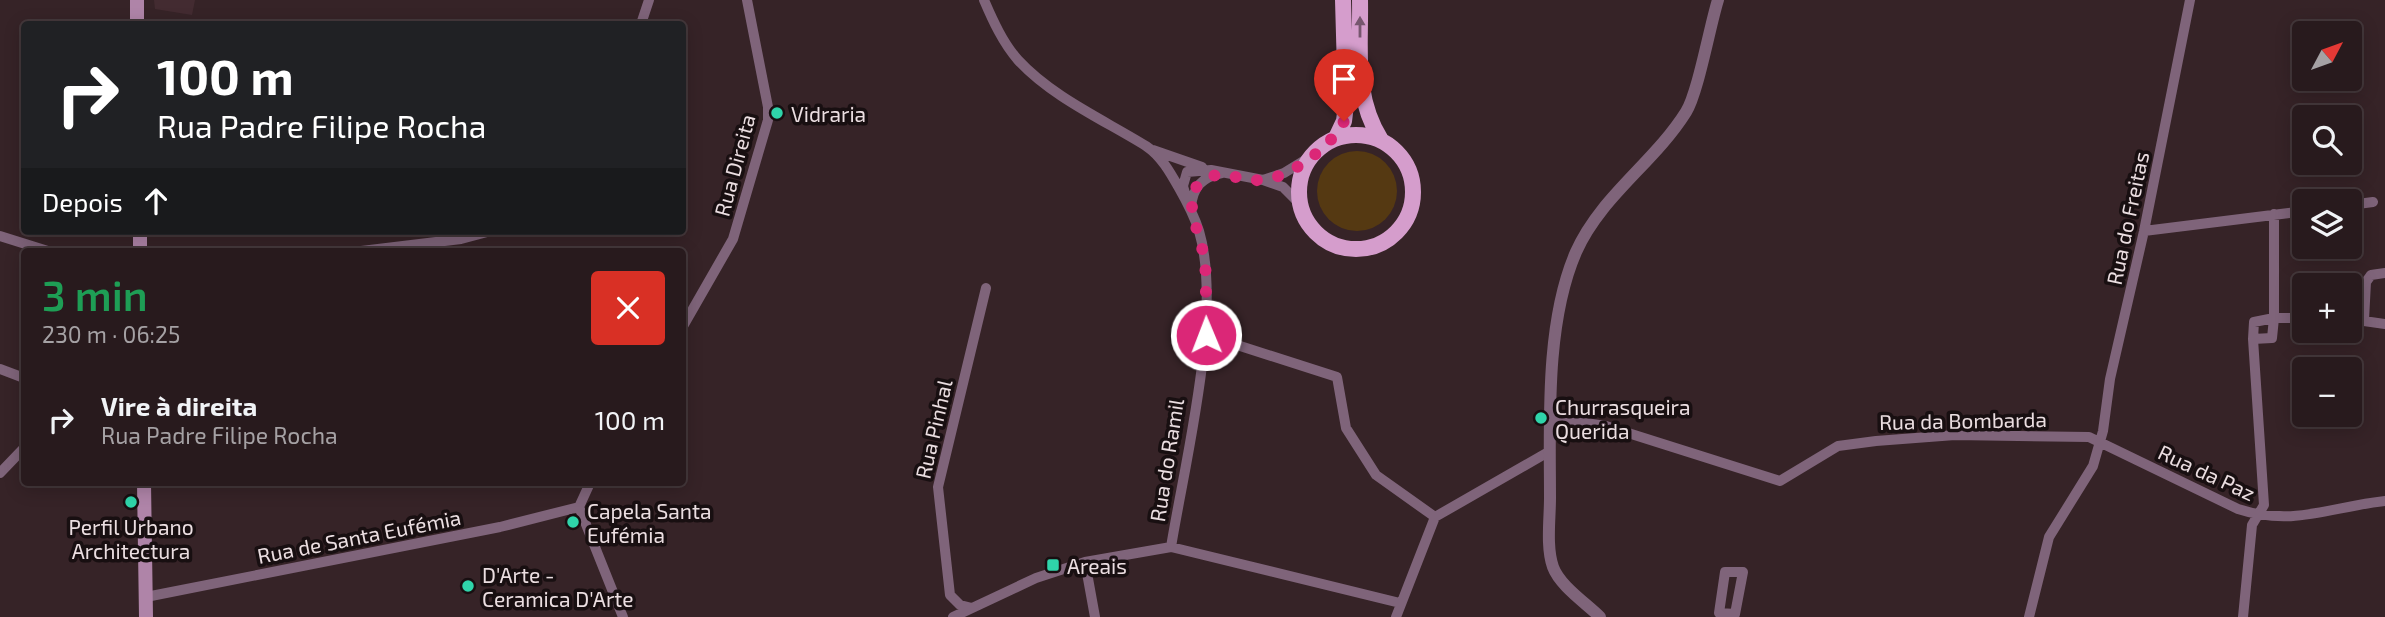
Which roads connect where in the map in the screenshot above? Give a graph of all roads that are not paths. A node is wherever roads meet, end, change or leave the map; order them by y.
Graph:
1 (137, 0) edge
2 (649, 0) edge
3 (747, 0) edge
4 (984, 0) edge
5 (1343, 0) edge
6 (1360, 0) edge
7 (1718, 0) edge
8 (2190, 0) edge
9 (137, 21) edge
10 (642, 21) edge
11 (1336, 138) junction
12 (1381, 140) junction
13 (1149, 149) junction
14 (1310, 157) junction
15 (1211, 170) junction
16 (1223, 173) junction
17 (1263, 180) junction
18 (2374, 202) dead end
19 (1300, 204) junction
20 (2362, 204) edge
21 (1191, 207) junction
22 (2292, 213) edge
23 (2274, 215) junction
24 (2144, 231) junction
25 (476, 235) edge
26 (0, 236) edge
27 (38, 248) edge
28 (386, 248) edge
29 (2385, 273) edge
30 (986, 288) dead end
31 (2274, 318) junction
32 (2292, 318) edge
33 (2364, 320) joint
34 (686, 321) edge
35 (2385, 324) edge
36 (1206, 335) junction
37 (2253, 339) junction
38 (0, 369) edge
39 (21, 377) edge
40 (1551, 418) junction
41 (2099, 443) junction
42 (21, 451) edge
43 (1550, 451) junction
44 (0, 473) edge
45 (144, 486) edge
46 (589, 486) edge
47 (2385, 501) edge
48 (579, 507) junction
49 (2258, 516) junction
50 (1435, 517) junction
51 (1171, 547) junction
52 (1085, 562) junction
53 (146, 597) junction
54 (1400, 603) junction
55 (972, 608) junction
56 (146, 617) edge
57 (623, 617) edge
58 (953, 617) edge
59 (1095, 617) edge
60 (1396, 617) edge
61 (1600, 617) edge
62 (2029, 617) edge
63 (2243, 617) edge

1 - 9 main road
2 - 10 street
3 - 34 street, Rua Direita
4 - 13 street
5 - 11 main road
12 -> 6 main road
7 - 40 street
8 - 24 street, Rua do Freitas
11 - 12 main road
11 - 14 main road
12 - 19 main road
13 - 15 street
13 - 21 street
14 - 17 street
14 - 19 main road
15 - 16 street
15 - 21 street
16 - 17 street
16 - 21 street
17 - 19 street
18 - 20 street
21 - 36 street, Rua do Ramil
22 - 23 street
23 - 24 street
23 - 31 street
24 - 41 street, Rua do Freitas
25 - 28 street
26 - 27 street
29 - 33 street
30 - 55 street, Rua Pinhal
31 - 32 street
31 - 37 street
31 - 37 street
33 - 35 street
36 - 50 street
36 - 51 street, Rua do Ramil
37 - 49 street
38 - 39 street
40 - 41 street, Rua da Bombarda
40 - 43 street
41 - 49 street, Rua da Paz
41 - 62 street, Rua do Freitas
42 - 44 street
43 - 50 street
43 - 61 street
45 - 53 main road
46 - 48 street
47 - 49 street, Rua da Paz
48 - 53 street, Rua de Santa Eufémia
48 - 57 street
49 - 63 street
50 - 54 street
51 - 52 street, Rua do Ramil
51 - 54 street
52 - 55 street, Rua do Ramil
52 - 59 street
53 - 56 main road
54 - 60 street
55 - 58 street, Rua do Ramil

